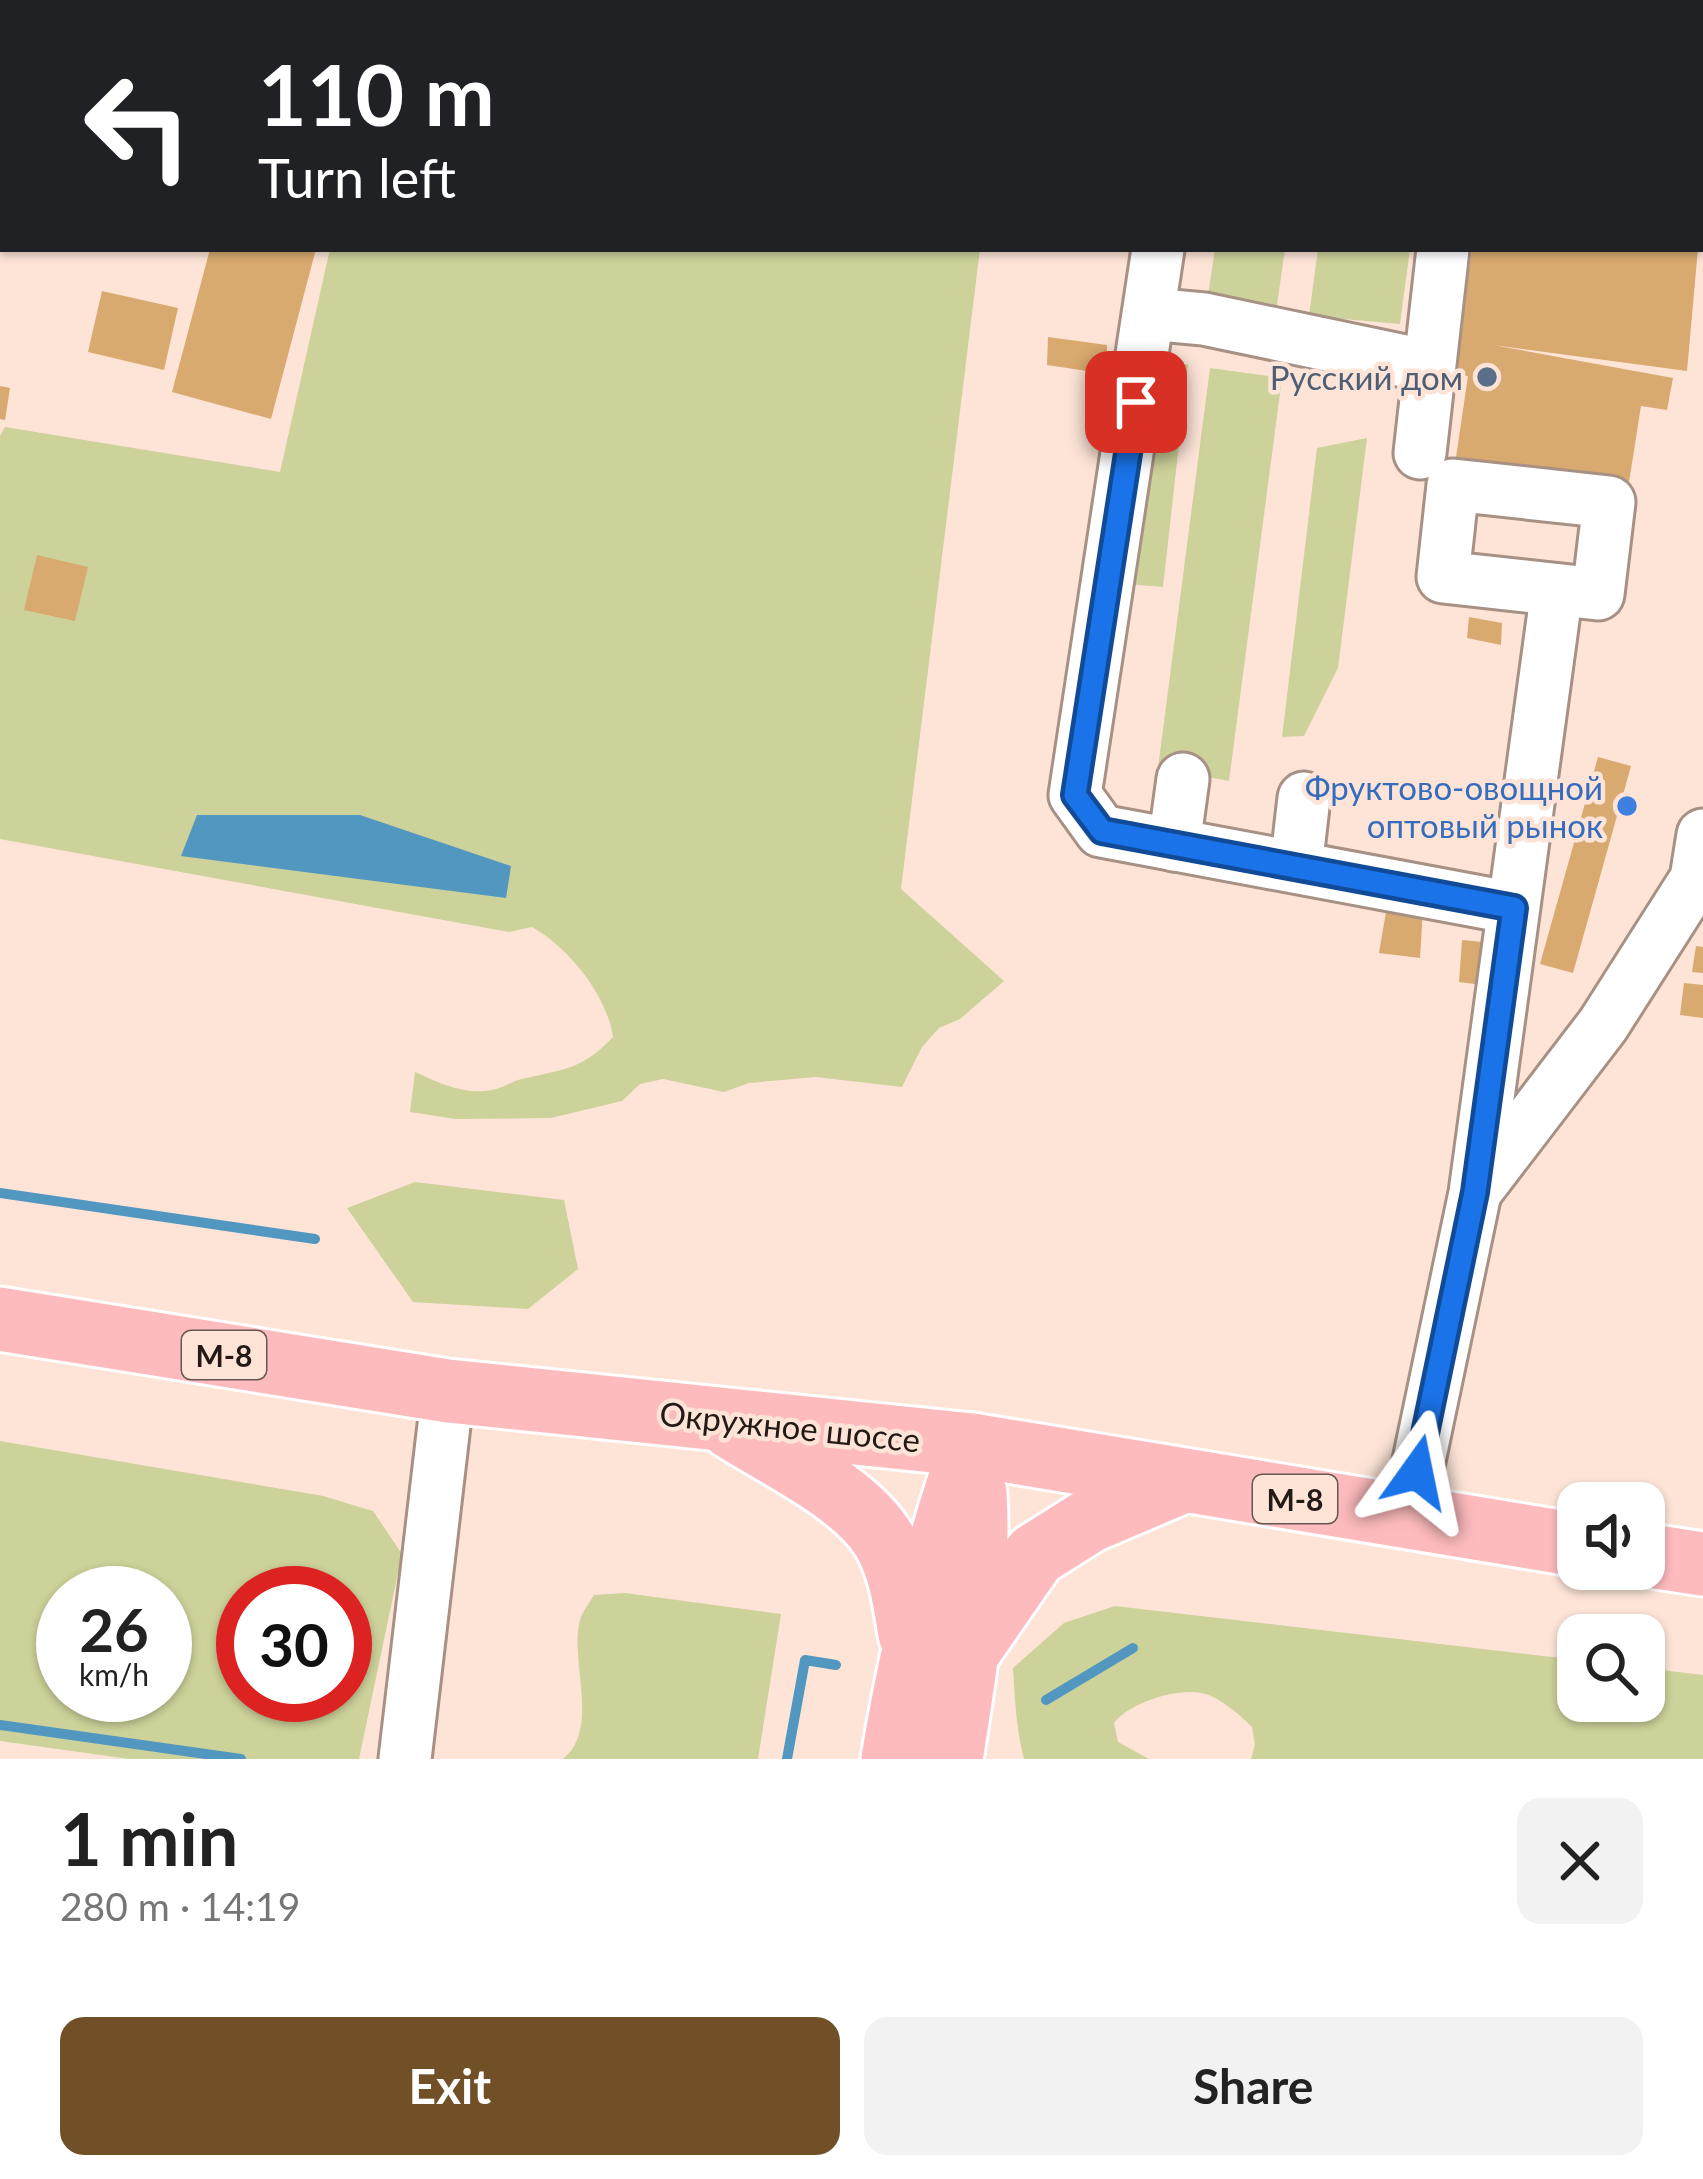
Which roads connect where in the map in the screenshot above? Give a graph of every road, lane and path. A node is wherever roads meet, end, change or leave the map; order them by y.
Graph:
1 (1158, 252) edge
2 (1444, 252) edge
3 (1149, 314) junction
4 (1428, 366) junction
5 (1420, 453) dead end
6 (1557, 590) dead end
7 (1183, 779) dead end
8 (1304, 798) dead end
9 (1174, 844) junction
10 (1701, 865) edge
11 (1296, 867) junction
12 (1514, 908) junction
13 (1475, 1192) junction
14 (0, 1319) edge
15 (448, 1391) junction
16 (719, 1419) junction
17 (972, 1445) junction
18 (1183, 1481) junction
19 (1407, 1518) junction
20 (1557, 1542) edge
21 (1665, 1558) edge
22 (1703, 1564) edge
23 (940, 1649) junction
24 (405, 1759) edge
25 (893, 1759) edge
26 (951, 1759) edge

1 - 3 street
2 - 4 street
3 - 4 street
3 - 9 street
4 - 5 street
6 - 12 street
7 - 9 street
8 - 11 street
9 - 11 street
10 - 13 street
11 - 12 street
12 - 13 street
13 - 19 street
14 - 15 main road, Окружное шоссе / М-8
15 - 16 main road, Окружное шоссе / М-8
15 - 24 street
16 - 17 main road, Окружное шоссе / М-8
16 - 23 main road
17 - 18 main road, Окружное шоссе / М-8
17 - 23 main road
18 - 19 main road, Окружное шоссе / М-8
18 - 23 main road
19 - 20 main road, Окружное шоссе / М-8
21 - 22 main road
23 - 25 main road
23 - 26 main road

